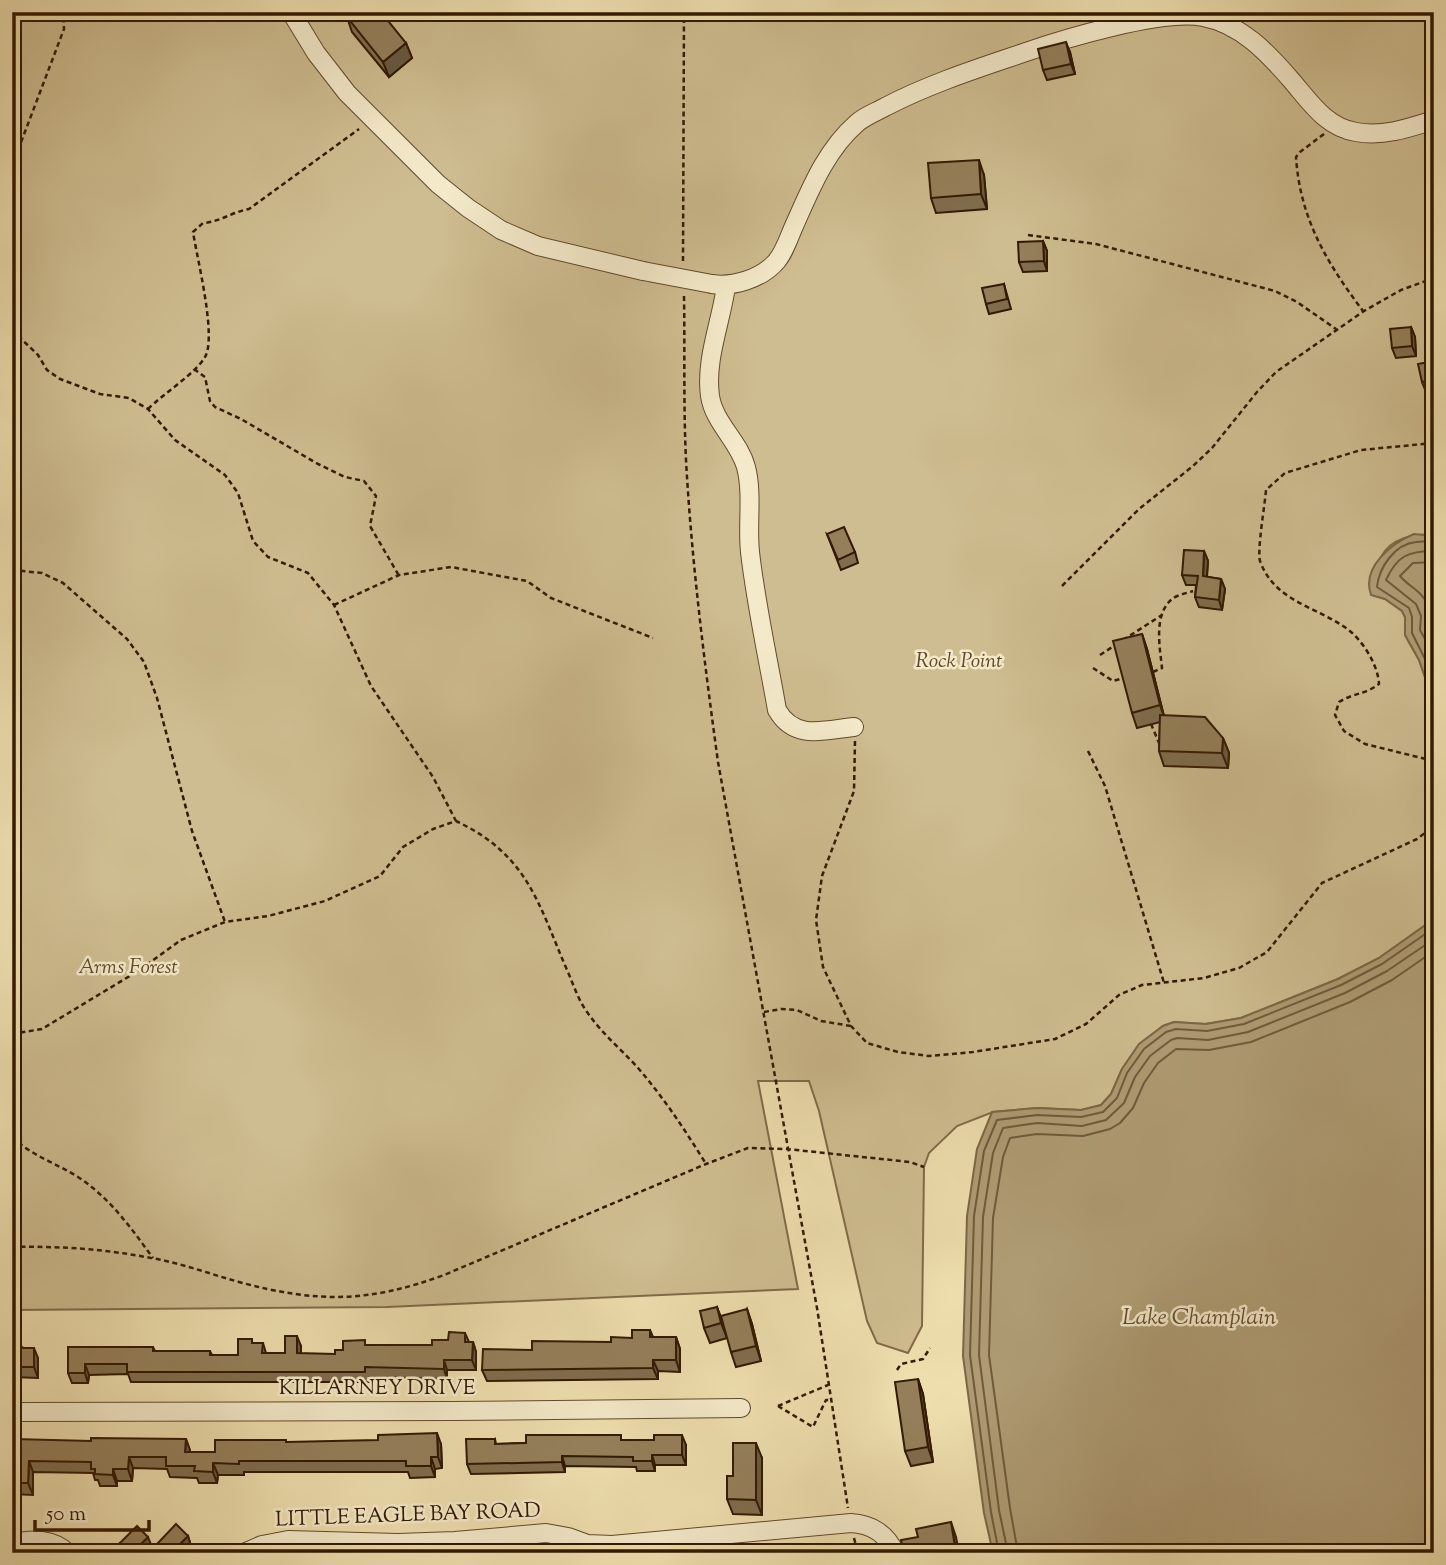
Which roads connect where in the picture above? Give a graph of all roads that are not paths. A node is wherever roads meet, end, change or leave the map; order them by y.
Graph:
1 (291, 12) edge
2 (1434, 120) edge
3 (719, 285) junction
4 (854, 727) road end
5 (741, 1408) dead end
6 (12, 1412) edge
7 (12, 1543) edge
8 (68, 1553) edge
9 (244, 1553) edge
10 (895, 1553) edge

1 - 3 street, bridge
2 - 3 street
3 - 4 street
5 - 6 street, KILLARNEY DRIVE
7 - 8 street
9 - 10 street, LITTLE EAGLE BAY ROAD

